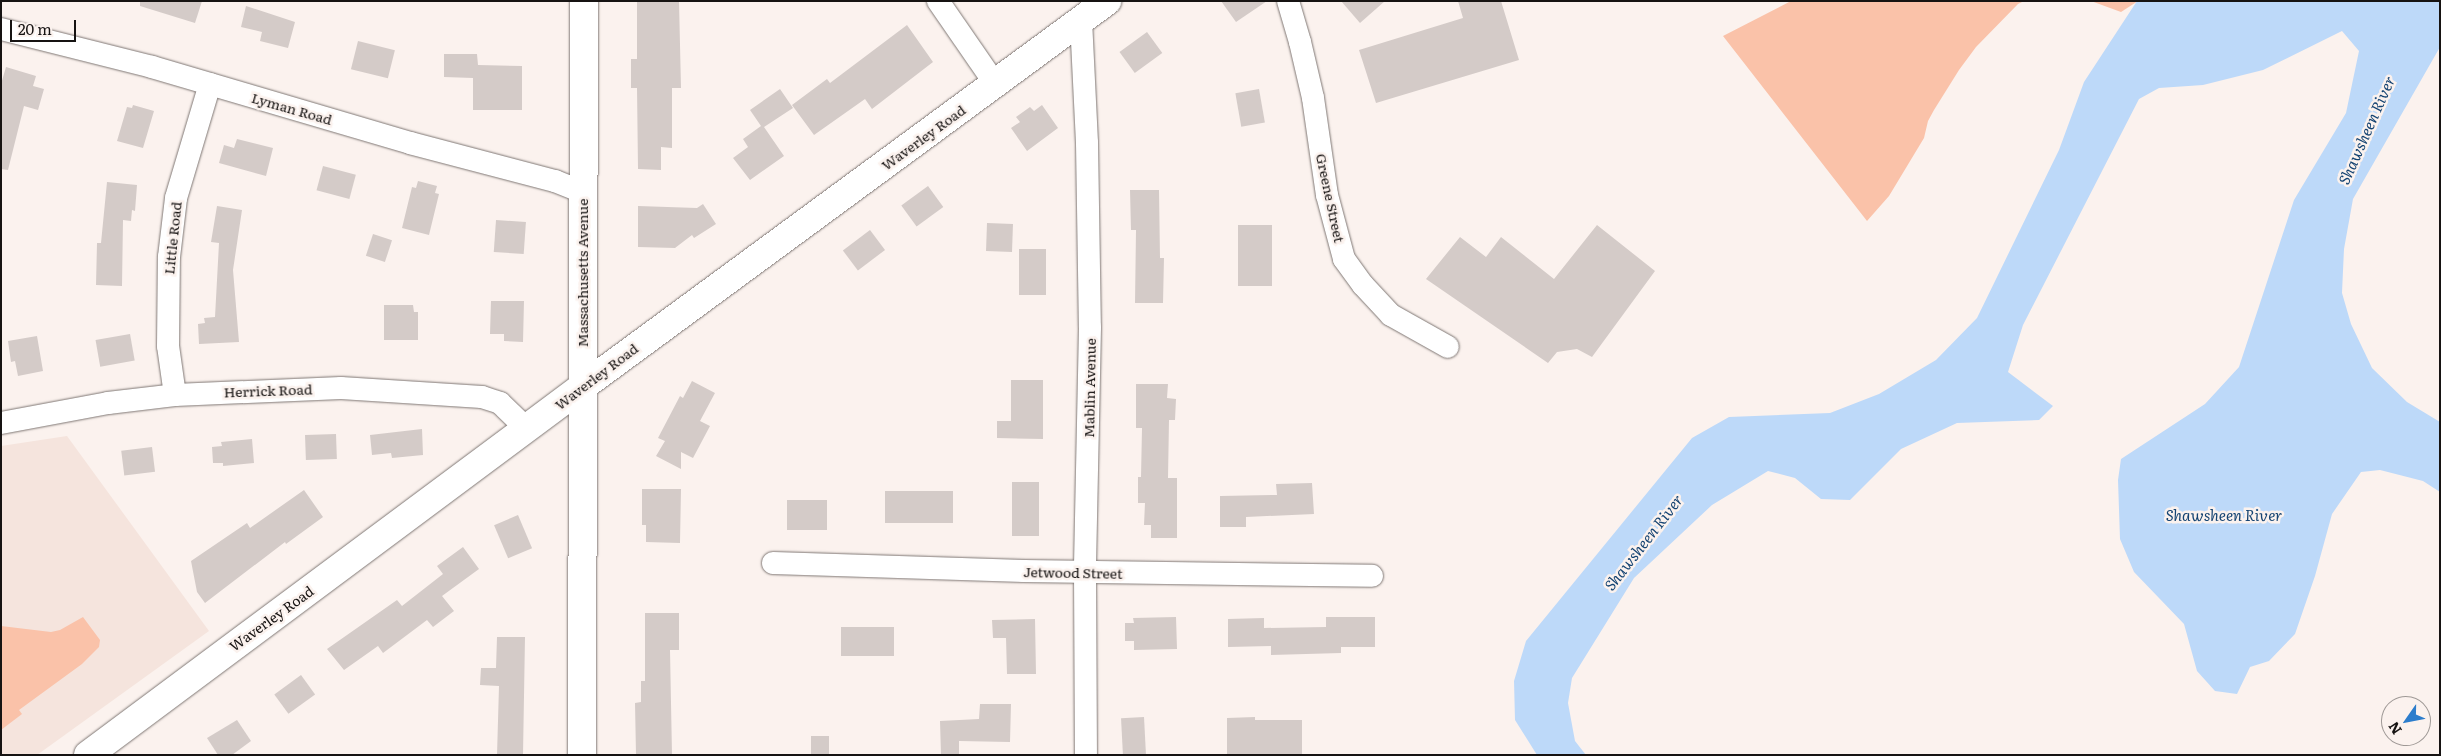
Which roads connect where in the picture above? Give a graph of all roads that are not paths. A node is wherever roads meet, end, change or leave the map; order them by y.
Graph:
1 (584, 1) edge
2 (938, 1) edge
3 (1107, 1) edge
4 (1288, 1) edge
5 (1081, 20) junction
6 (1, 29) edge
7 (210, 84) junction
8 (996, 85) junction
9 (582, 192) junction
10 (1448, 347) dead end
11 (582, 387) junction
12 (175, 395) junction
13 (1, 423) edge
14 (526, 428) junction
15 (773, 563) dead end
16 (1085, 572) junction
17 (1372, 576) dead end
18 (88, 755) edge
19 (582, 755) edge
20 (1086, 755) edge

1 - 9 main road, Massachusetts Avenue
2 - 8 street
3 - 5 main road, Waverley Road
4 - 10 street, Greene Street
5 - 8 main road, Waverley Road
5 - 16 street, Mablin Avenue
6 - 7 street, Lyman Road
7 - 9 street, Lyman Road
7 - 12 street, Little Road
8 - 11 main road, Waverley Road
9 - 11 main road, Massachusetts Avenue
11 - 14 main road, Waverley Road
11 - 19 main road, Massachusetts Avenue
12 - 13 street, Herrick Road
12 - 14 street, Herrick Road
14 - 18 main road, Waverley Road
15 - 16 street, Jetwood Street
16 - 17 street, Jetwood Street
16 - 20 street, Mablin Avenue

